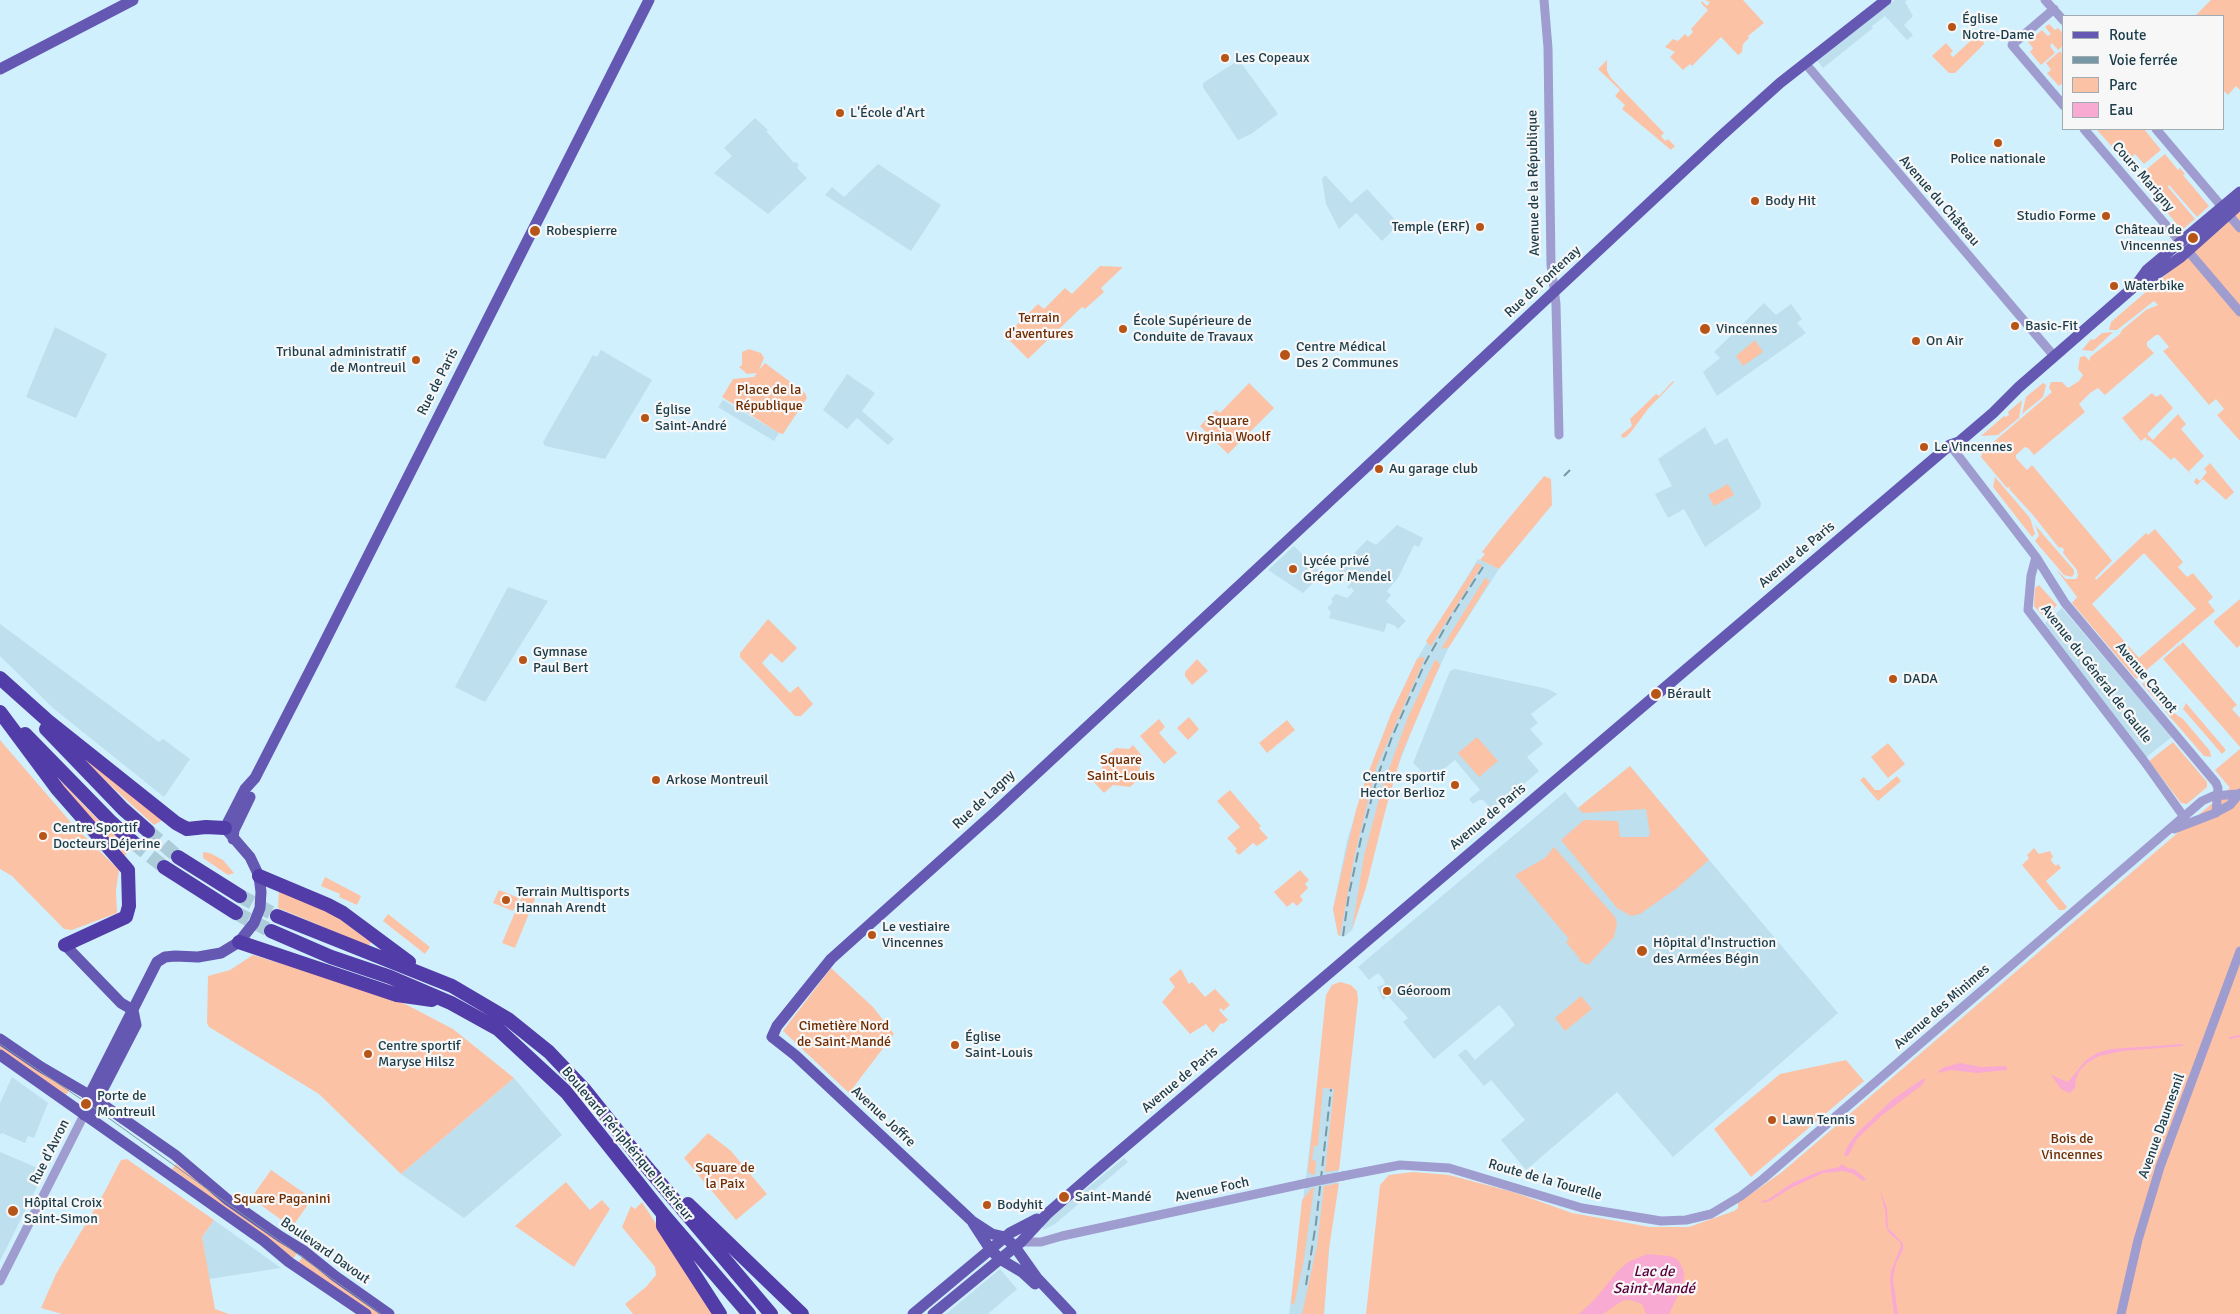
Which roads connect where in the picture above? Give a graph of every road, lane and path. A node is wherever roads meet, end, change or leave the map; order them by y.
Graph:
1 (133, 0) edge
2 (649, 0) edge
3 (1544, 0) edge
4 (1886, 0) edge
5 (2045, 0) edge
6 (2054, 9) junction
7 (2062, 18) edge
8 (1805, 63) junction
9 (0, 69) edge
10 (2062, 104) edge
11 (2085, 130) edge
12 (2157, 130) edge
13 (2240, 192) edge
14 (2240, 204) edge
15 (2227, 213) junction
16 (2240, 228) edge
17 (2186, 249) junction
18 (1555, 291) junction
19 (2240, 312) edge
20 (2054, 356) junction
21 (1558, 435) dead end
22 (1950, 445) junction
23 (2036, 557) junction
24 (2031, 576) junction
25 (2050, 579) junction
26 (1228, 596) joint
27 (0, 679) edge
28 (0, 708) edge
29 (0, 712) edge
30 (2239, 794) edge
31 (2218, 795) junction
32 (2216, 813) junction
33 (2184, 818) junction
34 (2172, 829) junction
35 (148, 831) tunnel mouth
36 (229, 833) junction
37 (134, 843) tunnel mouth
38 (178, 857) tunnel mouth
39 (164, 867) tunnel mouth
40 (259, 876) junction
41 (240, 896) tunnel mouth
42 (236, 913) tunnel mouth
43 (277, 916) tunnel mouth
44 (271, 931) tunnel mouth
45 (239, 942) junction
46 (65, 944) joint
47 (2240, 951) edge
48 (433, 978) junction
49 (452, 1003) junction
50 (133, 1010) junction
51 (772, 1036) joint
52 (0, 1039) edge
53 (0, 1055) edge
54 (94, 1098) junction
55 (84, 1115) junction
56 (645, 1165) junction
57 (1381, 1169) joint
58 (1730, 1204) joint
59 (664, 1214) junction
60 (972, 1221) junction
61 (1028, 1228) junction
62 (1005, 1237) junction
63 (1049, 1240) junction
64 (1018, 1244) junction
65 (990, 1249) junction
66 (1000, 1259) junction
67 (0, 1281) edge
68 (366, 1314) edge
69 (389, 1314) edge
70 (720, 1314) edge
71 (749, 1314) edge
72 (771, 1314) edge
73 (802, 1314) edge
74 (913, 1314) edge
75 (933, 1314) edge
76 (1071, 1314) edge
77 (2122, 1314) edge

1 - 9 main road
2 - 36 main road, Rue de Paris
3 - 18 street, Avenue de la République
4 - 8 main road, Rue de Fontenay
5 - 6 street
6 - 7 street
6 - 10 street
8 - 18 main road, Rue de Fontenay
8 - 20 street, Avenue du Château
11 - 17 street, Cours Marigny
12 - 15 street
13 - 15 main road
14 - 15 main road
15 - 16 street
15 - 17 main road, Avenue de Paris
17 - 19 street, Cours Marigny
17 - 20 main road, Avenue de Paris
18 - 21 street, Avenue de la République
18 - 26 main road, Rue de Fontenay
20 - 22 main road, Avenue de Paris
22 - 23 street
22 - 61 main road, Avenue de Paris
23 - 24 street, Avenue du Général de Gaulle
23 - 25 street, Avenue Carnot
24 - 25 street
24 - 33 street, Avenue du Général de Gaulle
25 - 31 street, Avenue Carnot
26 - 51 main road, Rue de Lagny
27 - 35 highway
27 - 36 highway
28 - 37 highway
29 - 46 highway
30 - 31 street, Avenue des Minimes
30 - 32 street, Avenue des Minimes
31 - 32 street
31 - 33 street, Avenue des Minimes
32 - 34 street, Avenue des Minimes
33 - 34 street, Avenue des Minimes
34 - 58 street, Avenue des Minimes
36 - 40 main road
38 - 41 highway
39 - 42 highway
40 - 45 main road
40 - 48 highway
43 - 48 highway
44 - 49 highway, Boulevard Périphérique Intérieur
45 - 49 highway
45 - 50 main road
46 - 50 main road
47 - 77 street, Avenue Daumesnil
48 - 56 highway
49 - 59 highway, Boulevard Périphérique Intérieur
50 - 54 main road
51 - 60 main road, Avenue Joffre
52 - 54 main road, Boulevard Davout
53 - 55 main road, Boulevard Davout
54 - 55 main road
54 - 69 main road, Boulevard Davout
55 - 67 street, Rue d'Avron
55 - 68 main road, Boulevard Davout
56 - 72 highway
56 - 73 highway
57 - 58 street, Route de la Tourelle
57 - 63 street, Avenue Foch, bridge
59 - 70 highway
59 - 71 highway, Boulevard Périphérique Intérieur
60 - 62 main road
60 - 65 main road
61 - 62 main road, Avenue de Paris
61 - 63 street
61 - 64 main road, Avenue de Paris
62 - 64 main road
62 - 65 main road, Avenue de Paris
63 - 64 street, Avenue Foch
64 - 66 main road, Avenue de Paris
64 - 76 main road
65 - 66 main road
65 - 74 main road, Avenue de Paris
66 - 75 main road, Avenue de Paris
66 - 76 main road

